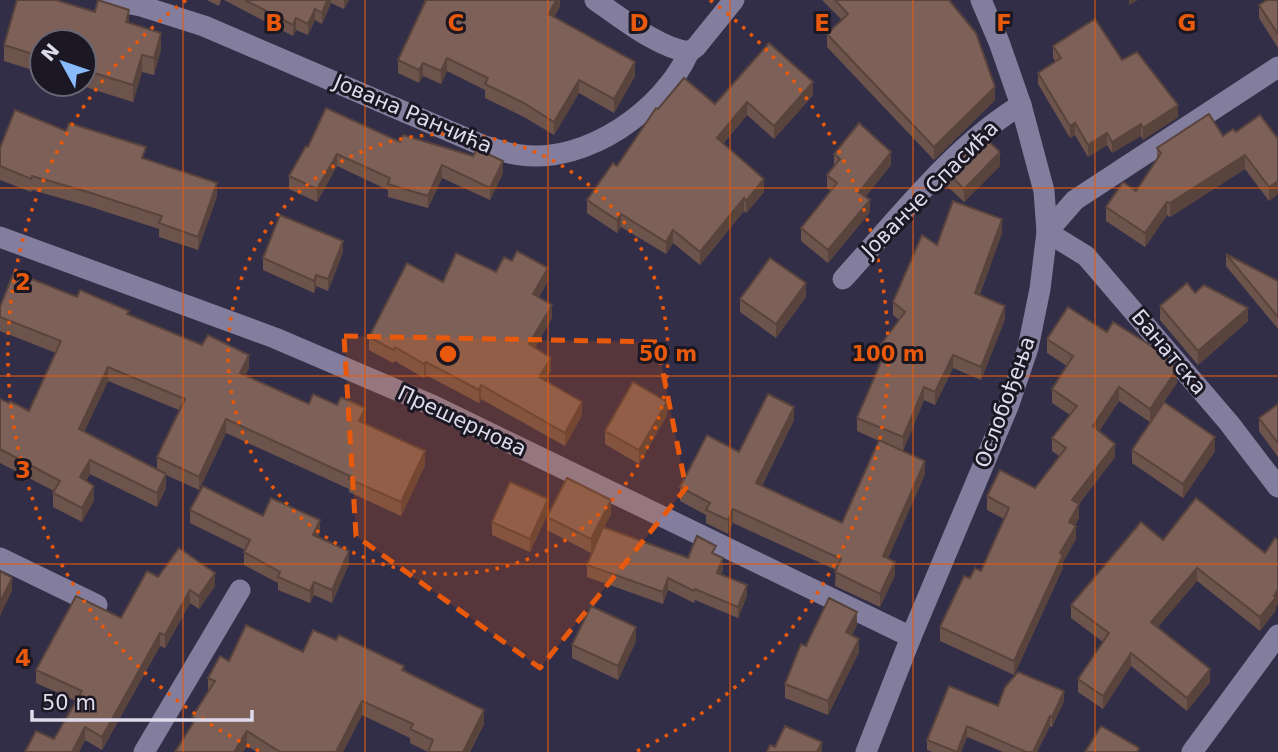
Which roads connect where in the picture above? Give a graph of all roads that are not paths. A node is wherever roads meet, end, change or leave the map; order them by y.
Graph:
1 (109, 0) edge
2 (594, 0) edge
3 (734, 0) edge
4 (981, 0) edge
5 (688, 52) junction
6 (1278, 67) edge
7 (1021, 105) junction
8 (1046, 232) junction
9 (0, 237) edge
10 (843, 279) dead end
11 (1278, 487) edge
12 (0, 558) edge
13 (240, 590) dead end
14 (97, 605) edge
15 (1278, 635) edge
16 (911, 637) junction
17 (144, 752) edge
18 (866, 752) edge
19 (1192, 752) edge

1 - 5 street, Јована Ранчића
2 - 5 street
3 - 5 street, Јована Ранчића
4 - 7 street, Ослобођења
6 - 8 street
7 - 8 street, Ослобођења
7 - 10 street, Јованче Спасића
8 - 11 street, Банатска
8 - 16 street, Ослобођења
9 - 16 street, Прешернова
12 - 14 street
13 - 17 street
15 - 19 street
16 - 18 street, Ослобођења

